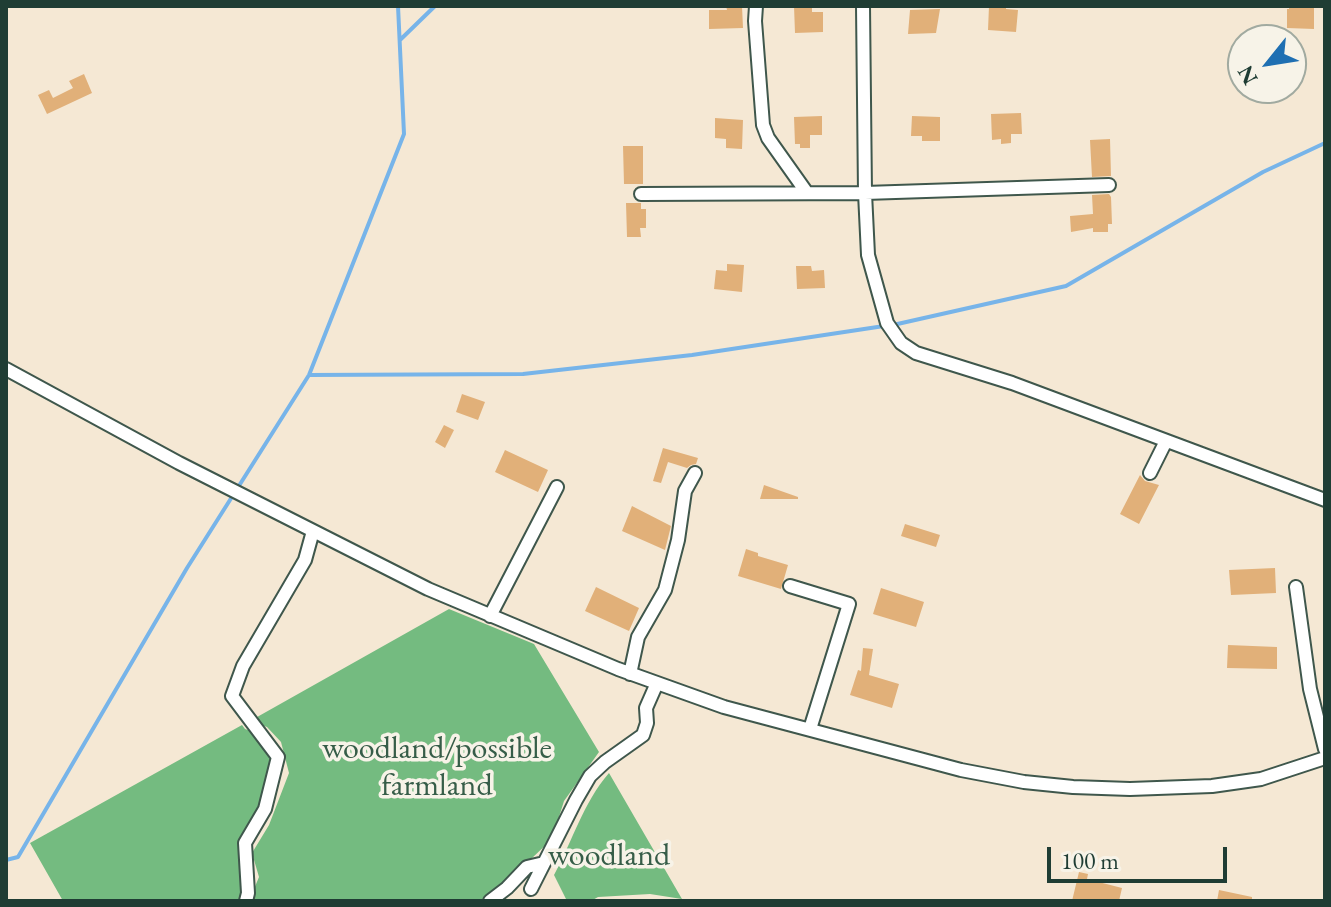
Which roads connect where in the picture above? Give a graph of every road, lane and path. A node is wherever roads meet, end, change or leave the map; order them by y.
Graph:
1 (756, 6) edge
2 (863, 6) edge
3 (1109, 185) dead end
4 (807, 193) junction
5 (865, 193) junction
6 (641, 194) dead end
7 (6, 369) edge
8 (1166, 441) junction
9 (695, 473) dead end
10 (1150, 473) dead end
11 (557, 487) dead end
12 (1325, 500) edge
13 (313, 531) junction
14 (790, 586) dead end
15 (1296, 587) dead end
16 (490, 616) junction
17 (630, 674) junction
18 (657, 683) junction
19 (810, 729) junction
20 (1325, 749) edge
21 (1325, 758) edge
22 (544, 863) junction
23 (531, 889) dead end
24 (246, 901) edge
25 (490, 901) edge

1 - 4 street
2 - 5 street
3 - 5 street
4 - 5 street
4 - 6 street
5 - 8 street
7 - 13 street
8 - 10 street
8 - 12 street
9 - 17 street
11 - 16 street
13 - 16 street
13 - 24 street
14 - 19 street
15 - 20 street
16 - 17 street
17 - 18 street
18 - 19 street
18 - 22 street
19 - 21 street
22 - 23 street
22 - 25 street

